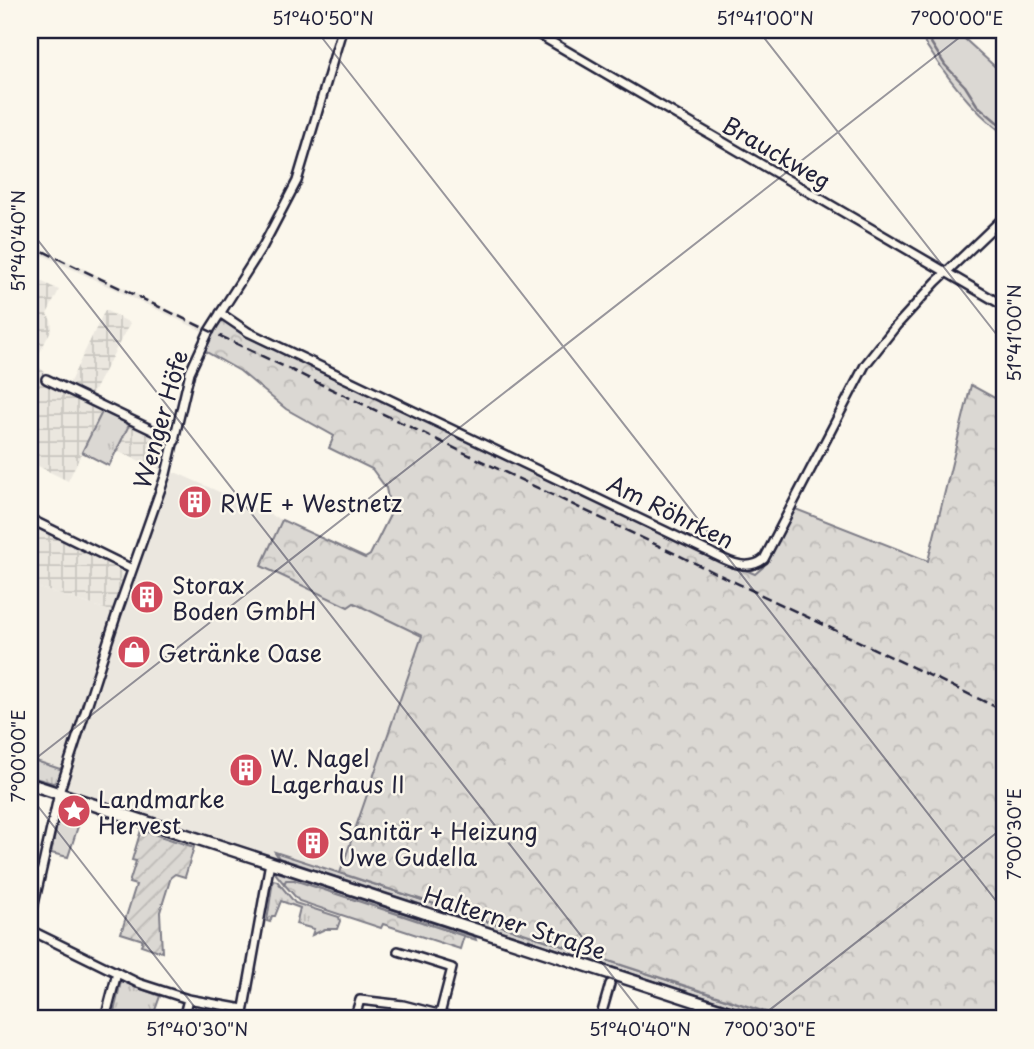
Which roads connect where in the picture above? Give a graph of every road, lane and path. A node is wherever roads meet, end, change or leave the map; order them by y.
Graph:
1 (342, 30) edge
2 (531, 30) edge
3 (1004, 217) edge
4 (946, 272) junction
5 (1004, 306) edge
6 (220, 313) junction
7 (46, 379) dead end
8 (175, 441) junction
9 (30, 519) edge
10 (132, 569) junction
11 (30, 783) edge
12 (59, 793) junction
13 (270, 862) junction
14 (30, 922) edge
15 (30, 930) edge
16 (398, 951) dead end
17 (117, 973) junction
18 (610, 984) dead end
19 (188, 999) junction
20 (243, 1009) junction
21 (440, 1014) junction
22 (105, 1019) edge
23 (183, 1019) edge
24 (242, 1019) edge
25 (354, 1019) edge
26 (457, 1019) edge
27 (600, 1019) edge
28 (750, 1019) edge

1 - 6 street, Wenger Höfe
2 - 4 street, Brauckweg
3 - 4 street, Am Röhrken
4 - 5 street, Brauckweg
4 - 6 street, Am Röhrken
6 - 8 street, Wenger Höfe
7 - 8 street
8 - 10 street, Wenger Höfe
9 - 10 street
10 - 12 street, Wenger Höfe
11 - 12 main road, Halterner Straße
12 - 13 main road, Halterner Straße
12 - 14 street, Wenger Höfe
13 - 20 street
13 - 28 main road, Halterner Straße
15 - 17 street
16 - 21 street
17 - 19 street
17 - 22 street
18 - 27 street
19 - 20 street
19 - 23 street
20 - 24 street
21 - 25 street
21 - 26 street

